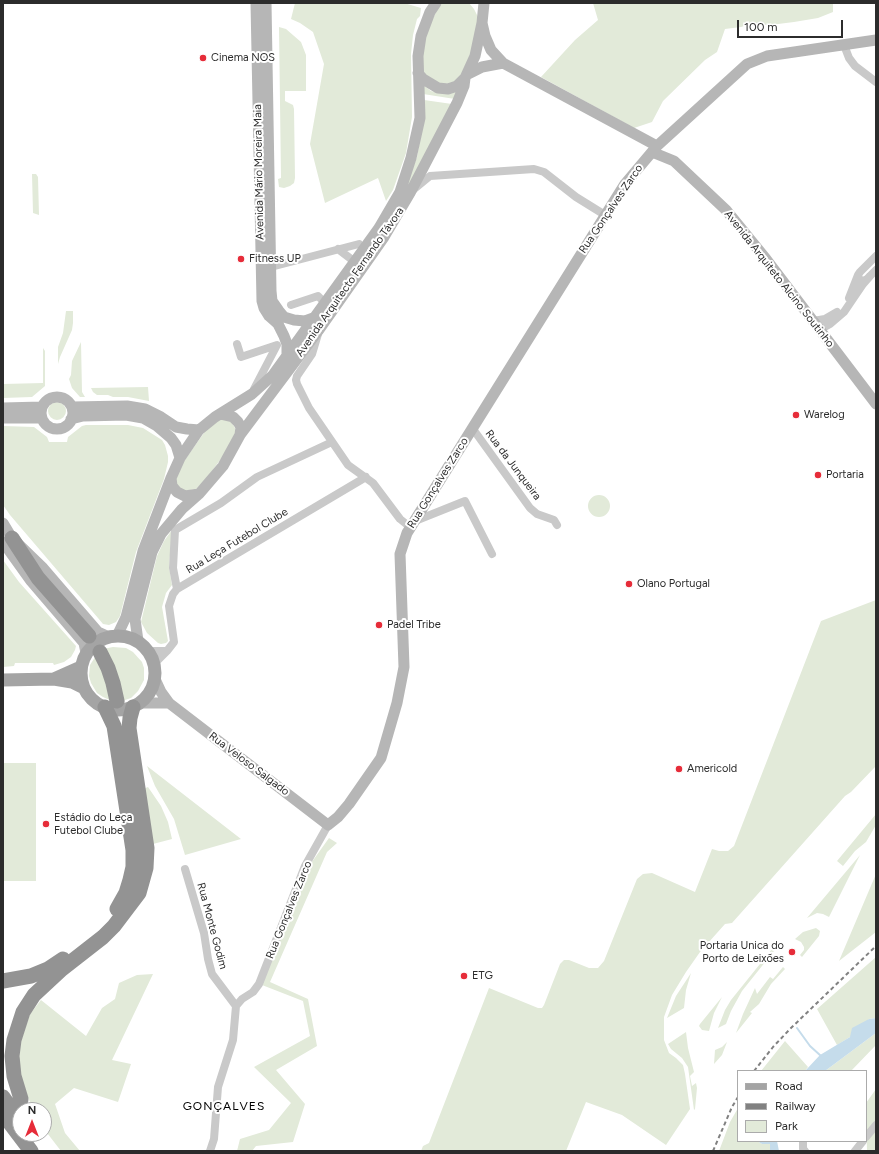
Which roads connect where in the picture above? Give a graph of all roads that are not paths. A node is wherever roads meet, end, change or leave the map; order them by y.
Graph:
1 (256, 3) edge
2 (266, 3) edge
3 (476, 3) edge
4 (484, 3) edge
5 (432, 6) edge
6 (482, 20) junction
7 (876, 40) edge
8 (844, 44) junction
9 (503, 63) junction
10 (418, 73) junction
11 (467, 76) junction
12 (876, 82) edge
13 (657, 146) junction
14 (426, 160) junction
15 (430, 176) junction
16 (410, 193) junction
17 (605, 215) junction
18 (359, 244) dead end
19 (338, 249) junction
20 (876, 256) edge
21 (355, 262) junction
22 (270, 267) junction
23 (873, 273) edge
24 (858, 275) junction
25 (326, 303) junction
26 (291, 305) dead end
27 (316, 317) junction
28 (830, 324) junction
29 (816, 325) junction
30 (318, 331) junction
31 (237, 344) dead end
32 (830, 344) junction
33 (287, 357) junction
34 (270, 370) junction
35 (876, 404) edge
36 (72, 407) junction
37 (3, 408) edge
38 (42, 413) junction
39 (220, 414) junction
40 (3, 418) edge
41 (71, 419) junction
42 (472, 429) junction
43 (200, 430) junction
44 (240, 435) junction
45 (332, 442) junction
46 (180, 458) junction
47 (171, 478) junction
48 (366, 478) junction
49 (199, 494) junction
50 (3, 523) edge
51 (413, 524) junction
52 (557, 525) dead end
53 (8, 540) edge
54 (492, 554) dead end
55 (177, 589) junction
56 (89, 636) tunnel mouth
57 (113, 636) junction
58 (138, 641) junction
59 (148, 651) junction
60 (167, 651) junction
61 (93, 653) junction
62 (154, 664) junction
63 (81, 667) junction
64 (54, 679) junction
65 (155, 679) junction
66 (3, 680) edge
67 (84, 688) junction
68 (169, 703) junction
69 (111, 704) junction
70 (136, 705) junction
71 (120, 721) tunnel mouth
72 (328, 824) junction
73 (185, 869) dead end
74 (131, 902) junction
75 (3, 981) edge
76 (236, 1006) junction
77 (3, 1097) edge
78 (21, 1102) edge
79 (12, 1110) edge
80 (3, 1114) edge
81 (876, 1125) edge
82 (867, 1136) edge
83 (36, 1142) edge
84 (862, 1142) edge
85 (212, 1149) edge
86 (31, 1151) edge
87 (43, 1151) edge
88 (855, 1151) edge

1 - 33 main road, Avenida Mário Moreira Maia
2 - 22 main road, Avenida Mário Moreira Maia
3 - 6 main road
4 - 6 main road, Avenida Arquitecto Fernando Távora
5 - 10 main road, Avenida Arquitecto Fernando Távora
6 - 9 main road, Avenida Arquiteto Alcino Soutinho
6 - 11 main road, Avenida Arquitecto Fernando Távora
7 - 8 main road, Rua Gonçalves Zarco
8 - 12 street
8 - 13 main road, Rua Gonçalves Zarco
9 - 11 main road
9 - 13 main road, Avenida Arquiteto Alcino Soutinho
10 - 11 main road
10 - 21 main road, Avenida Arquitecto Fernando Távora
11 - 14 main road, Avenida Arquitecto Fernando Távora
13 - 17 main road, Rua Gonçalves Zarco
13 - 29 main road, Avenida Arquiteto Alcino Soutinho
14 - 15 street
14 - 16 main road, Avenida Arquitecto Fernando Távora
15 - 16 street
15 - 17 street
16 - 30 main road, Avenida Arquitecto Fernando Távora
17 - 42 main road, Rua Gonçalves Zarco
18 - 19 street
19 - 21 street
19 - 22 street
20 - 24 street
21 - 25 main road, Avenida Arquitecto Fernando Távora
22 - 27 main road, Avenida Mário Moreira Maia
23 - 24 street
23 - 28 street
24 - 29 street
25 - 26 street
25 - 27 main road, Avenida Arquitecto Fernando Távora
27 - 33 main road, Avenida Arquitecto Fernando Távora
28 - 29 street
28 - 32 street
29 - 32 main road, Avenida Arquiteto Alcino Soutinho
30 - 44 main road, Avenida Arquitecto Fernando Távora
30 - 45 street
31 - 34 street
32 - 35 main road, Avenida Arquiteto Alcino Soutinho
33 - 34 main road, Avenida Arquitecto Fernando Távora
34 - 39 main road, Avenida Arquitecto Fernando Távora
36 - 38 main road
36 - 41 main road
36 - 43 main road
37 - 38 main road
38 - 40 main road
38 - 41 main road
39 - 43 main road, Avenida Arquitecto Fernando Távora
39 - 44 main road
41 - 46 main road
42 - 51 main road, Rua Gonçalves Zarco
42 - 52 street, Rua da Junqueira
43 - 46 main road, Avenida Arquitecto Fernando Távora
44 - 49 main road, Avenida Arquitecto Fernando Távora
45 - 48 street
45 - 55 street
46 - 47 main road, Avenida Arquitecto Fernando Távora
47 - 49 main road
47 - 57 main road, Avenida Arquitecto Fernando Távora
48 - 51 street
48 - 55 street, Rua Leça Futebol Clube
49 - 58 main road, Avenida Arquitecto Fernando Távora
50 - 53 main road
51 - 54 street
51 - 72 main road, Rua Gonçalves Zarco
53 - 56 highway
53 - 57 main road
53 - 61 main road
55 - 60 street
57 - 58 main road
57 - 61 main road
58 - 59 main road
59 - 60 street
59 - 62 main road
60 - 62 street
61 - 63 main road
61 - 69 highway
62 - 65 main road
63 - 64 main road
63 - 67 main road
64 - 66 main road
64 - 67 main road
65 - 68 main road, Rua Veloso Salgado
65 - 70 main road
67 - 69 main road
68 - 70 main road
68 - 72 main road, Rua Veloso Salgado
69 - 70 main road
69 - 75 highway
70 - 74 highway
71 - 74 highway
72 - 76 street, Rua Gonçalves Zarco
73 - 76 street, Rua Monte Godim
74 - 78 highway
76 - 85 street
77 - 79 highway
80 - 86 highway
81 - 82 street
83 - 87 highway
84 - 88 street

